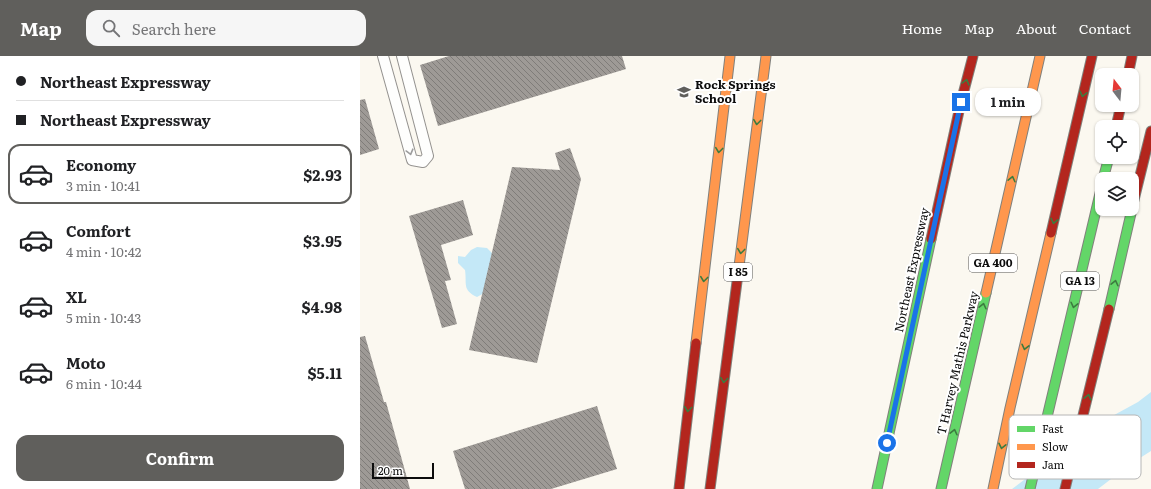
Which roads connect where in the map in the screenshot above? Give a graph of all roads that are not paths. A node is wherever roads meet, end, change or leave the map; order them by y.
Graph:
1 (383, 56) edge
2 (402, 56) edge
3 (730, 56) edge
4 (766, 56) edge
5 (973, 56) edge
6 (1040, 56) edge
7 (1092, 56) edge
8 (1132, 56) edge
9 (1129, 68) edge
10 (411, 89) junction
11 (394, 94) junction
12 (1151, 132) edge
13 (1139, 180) edge
14 (1095, 215) edge
15 (1130, 216) edge
16 (1048, 415) edge
17 (1083, 415) edge
18 (1032, 479) edge
19 (1067, 479) edge
20 (679, 489) edge
21 (710, 489) edge
22 (878, 489) edge
23 (941, 489) edge
24 (993, 489) edge
25 (1030, 489) edge
26 (1065, 489) edge

1 - 11 lane
2 - 10 lane
3 -> 20 highway
4 -> 21 highway, I 85
22 -> 5 highway, Northeast Expressway
23 -> 6 highway, T Harvey Mathis Parkway / GA 400
7 -> 24 highway
8 - 9 highway
10 - 11 lane
11 -> 10 lane
12 - 13 highway, GA 13
14 -> 16 highway, GA 13
17 -> 15 highway, GA 13
18 -> 25 highway, GA 13
26 -> 19 highway, GA 13

